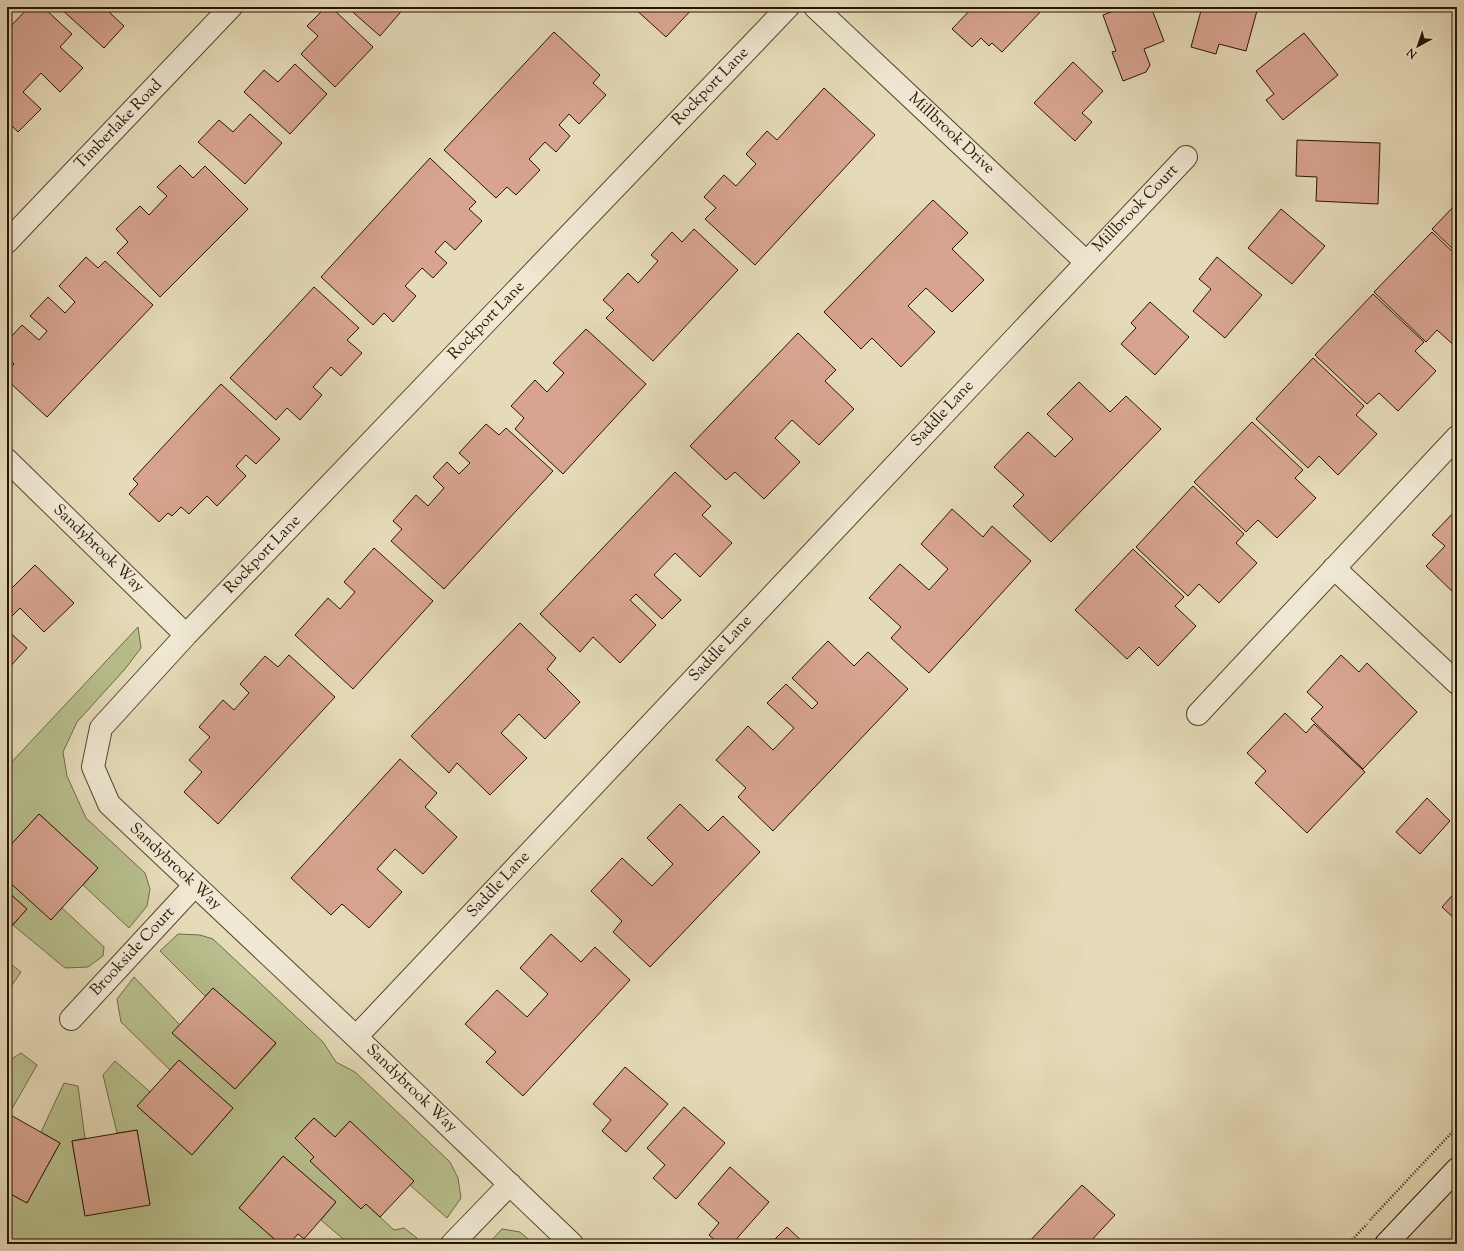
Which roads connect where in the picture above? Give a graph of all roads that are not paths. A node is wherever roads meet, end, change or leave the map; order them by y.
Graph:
1 (231, 7) edge
2 (788, 7) edge
3 (815, 7) edge
4 (1186, 157) dead end
5 (7, 242) edge
6 (1086, 262) junction
7 (1457, 437) edge
8 (9, 467) edge
9 (1334, 568) junction
10 (186, 635) junction
11 (1457, 684) edge
12 (1198, 714) dead end
13 (195, 885) junction
14 (71, 1019) dead end
15 (356, 1037) junction
16 (1457, 1168) edge
17 (510, 1184) junction
18 (452, 1244) edge
19 (572, 1244) edge
20 (1386, 1244) edge

1 - 5 street, Timberlake Road
2 - 10 street, Rockport Lane
3 - 6 street, Millbrook Drive
4 - 6 street, Millbrook Court
6 - 15 street, Saddle Lane
7 - 9 street
8 - 10 street, Sandybrook Way
9 - 11 street
9 - 12 street
10 - 13 street, Sandybrook Way
13 - 14 street, Brookside Court
13 - 15 street, Sandybrook Way
15 - 17 street, Sandybrook Way
16 - 20 street
17 - 18 street
17 - 19 street, Sandybrook Way

